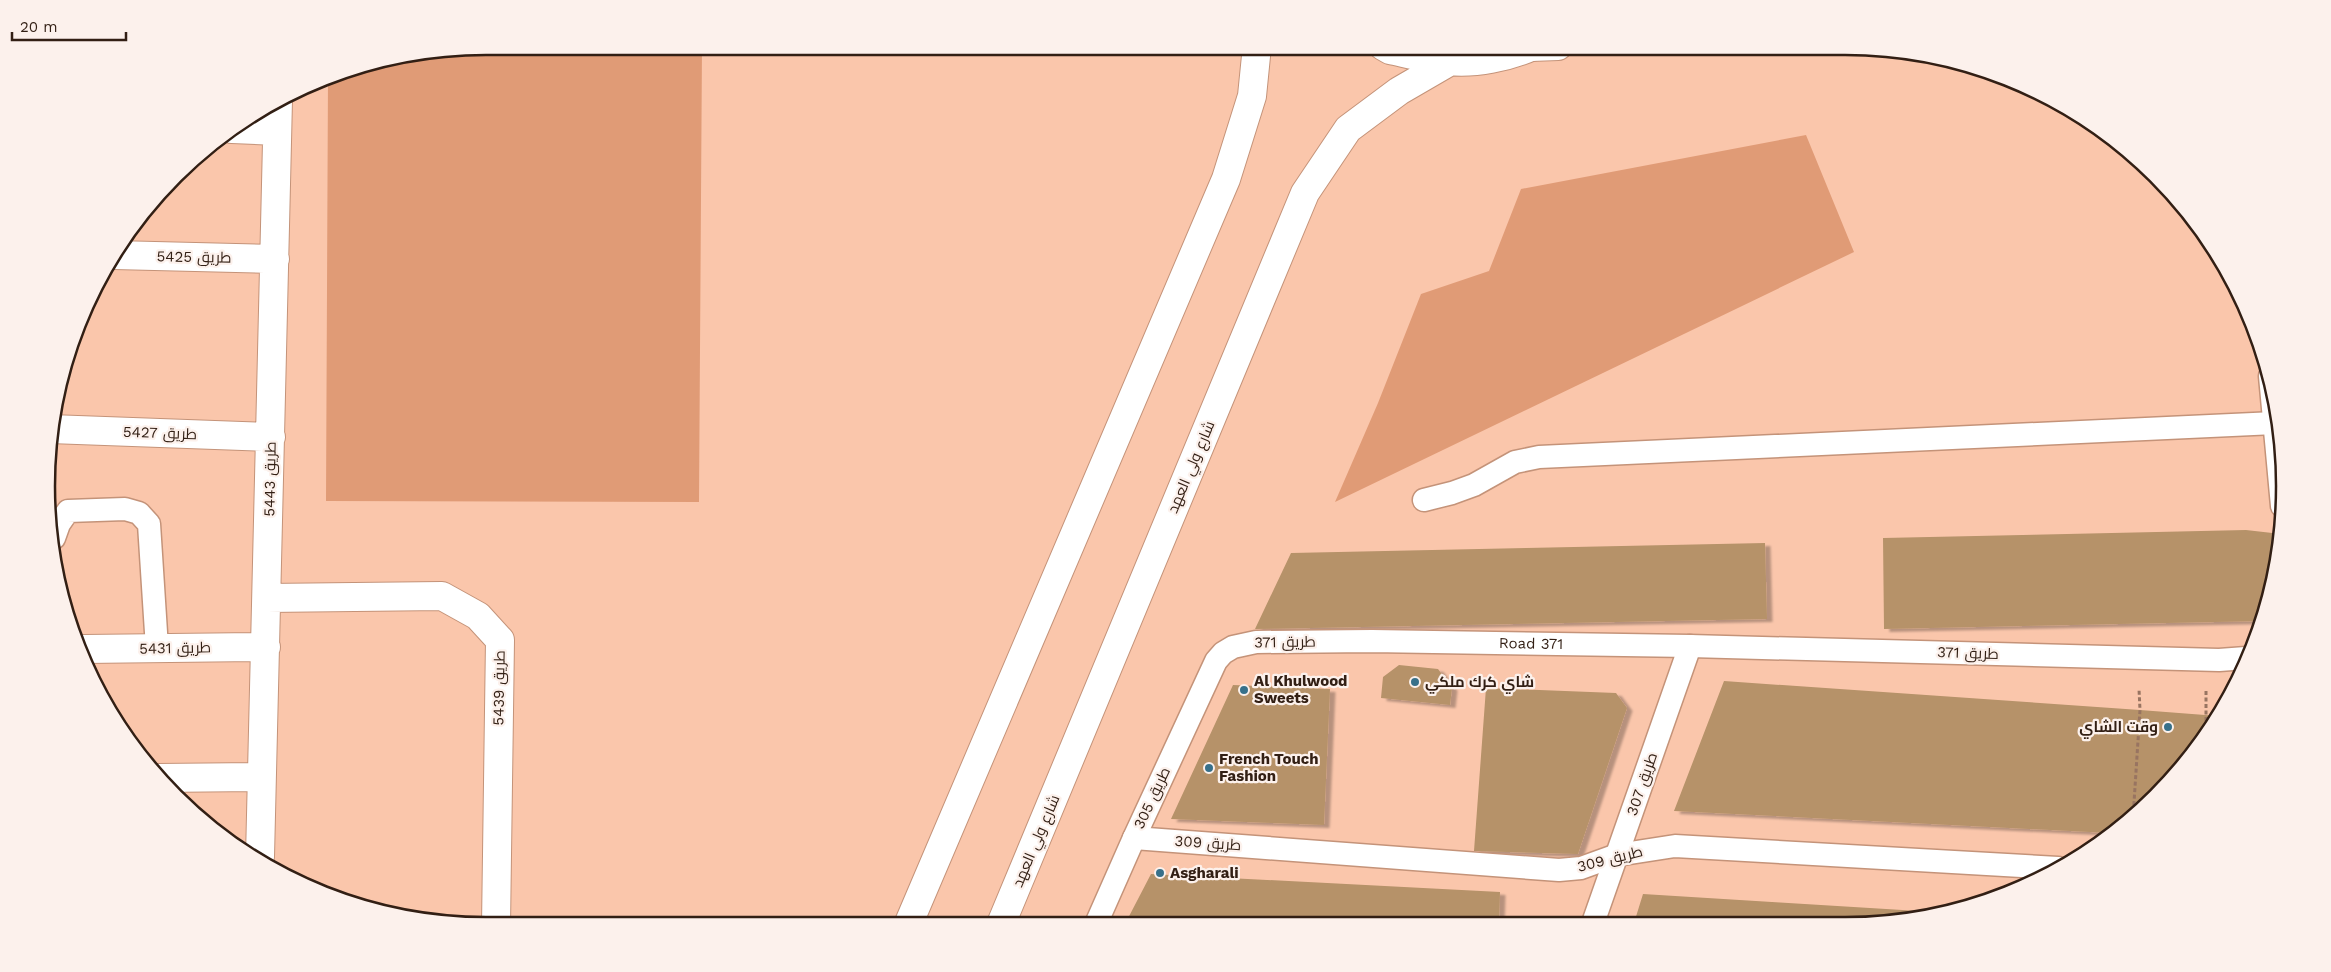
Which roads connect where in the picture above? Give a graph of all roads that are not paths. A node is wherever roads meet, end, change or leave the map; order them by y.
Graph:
1 (1256, 55) edge
2 (1415, 55) edge
3 (1501, 55) edge
4 (1449, 62) junction
5 (278, 109) edge
6 (244, 130) edge
7 (277, 131) junction
8 (123, 255) edge
9 (275, 259) junction
10 (2271, 423) edge
11 (59, 429) edge
12 (271, 436) junction
13 (1424, 500) dead end
14 (58, 528) edge
15 (267, 598) junction
16 (1372, 641) joint
17 (1690, 646) junction
18 (266, 647) junction
19 (157, 648) junction
20 (88, 650) edge
21 (2240, 658) edge
22 (1210, 672) joint
23 (261, 777) junction
24 (169, 778) edge
25 (1134, 838) junction
26 (260, 853) edge
27 (1617, 855) junction
28 (2046, 867) edge
29 (496, 917) edge
30 (911, 917) edge
31 (1004, 917) edge
32 (1099, 917) edge
33 (1596, 917) edge

1 - 30 main road
2 - 4 main road
3 - 4 main road
4 - 31 main road, شارع ولي العهد
5 - 7 main road, طريق 5443
6 - 7 main road
7 - 9 main road, طريق 5443
8 - 9 main road, طريق 5425
9 - 12 main road, طريق 5443
10 - 13 lane
11 - 12 main road, طريق 5427
12 - 15 main road, طريق 5443
14 - 19 lane
15 - 18 main road, طريق 5443
15 - 29 main road, طريق 5439
16 - 17 lane, Road 371
16 - 22 lane, طريق 371
17 - 21 lane, طريق 371
17 - 27 lane, طريق 307
18 - 19 main road, طريق 5431
18 - 23 main road, طريق 5443
19 - 20 main road, طريق 5431
22 - 25 lane, طريق 305
23 - 24 main road
23 - 26 main road, طريق 5443
25 - 27 lane, طريق 309
25 - 32 lane, طريق 305
27 - 28 lane, طريق 309
27 - 33 lane, طريق 307

